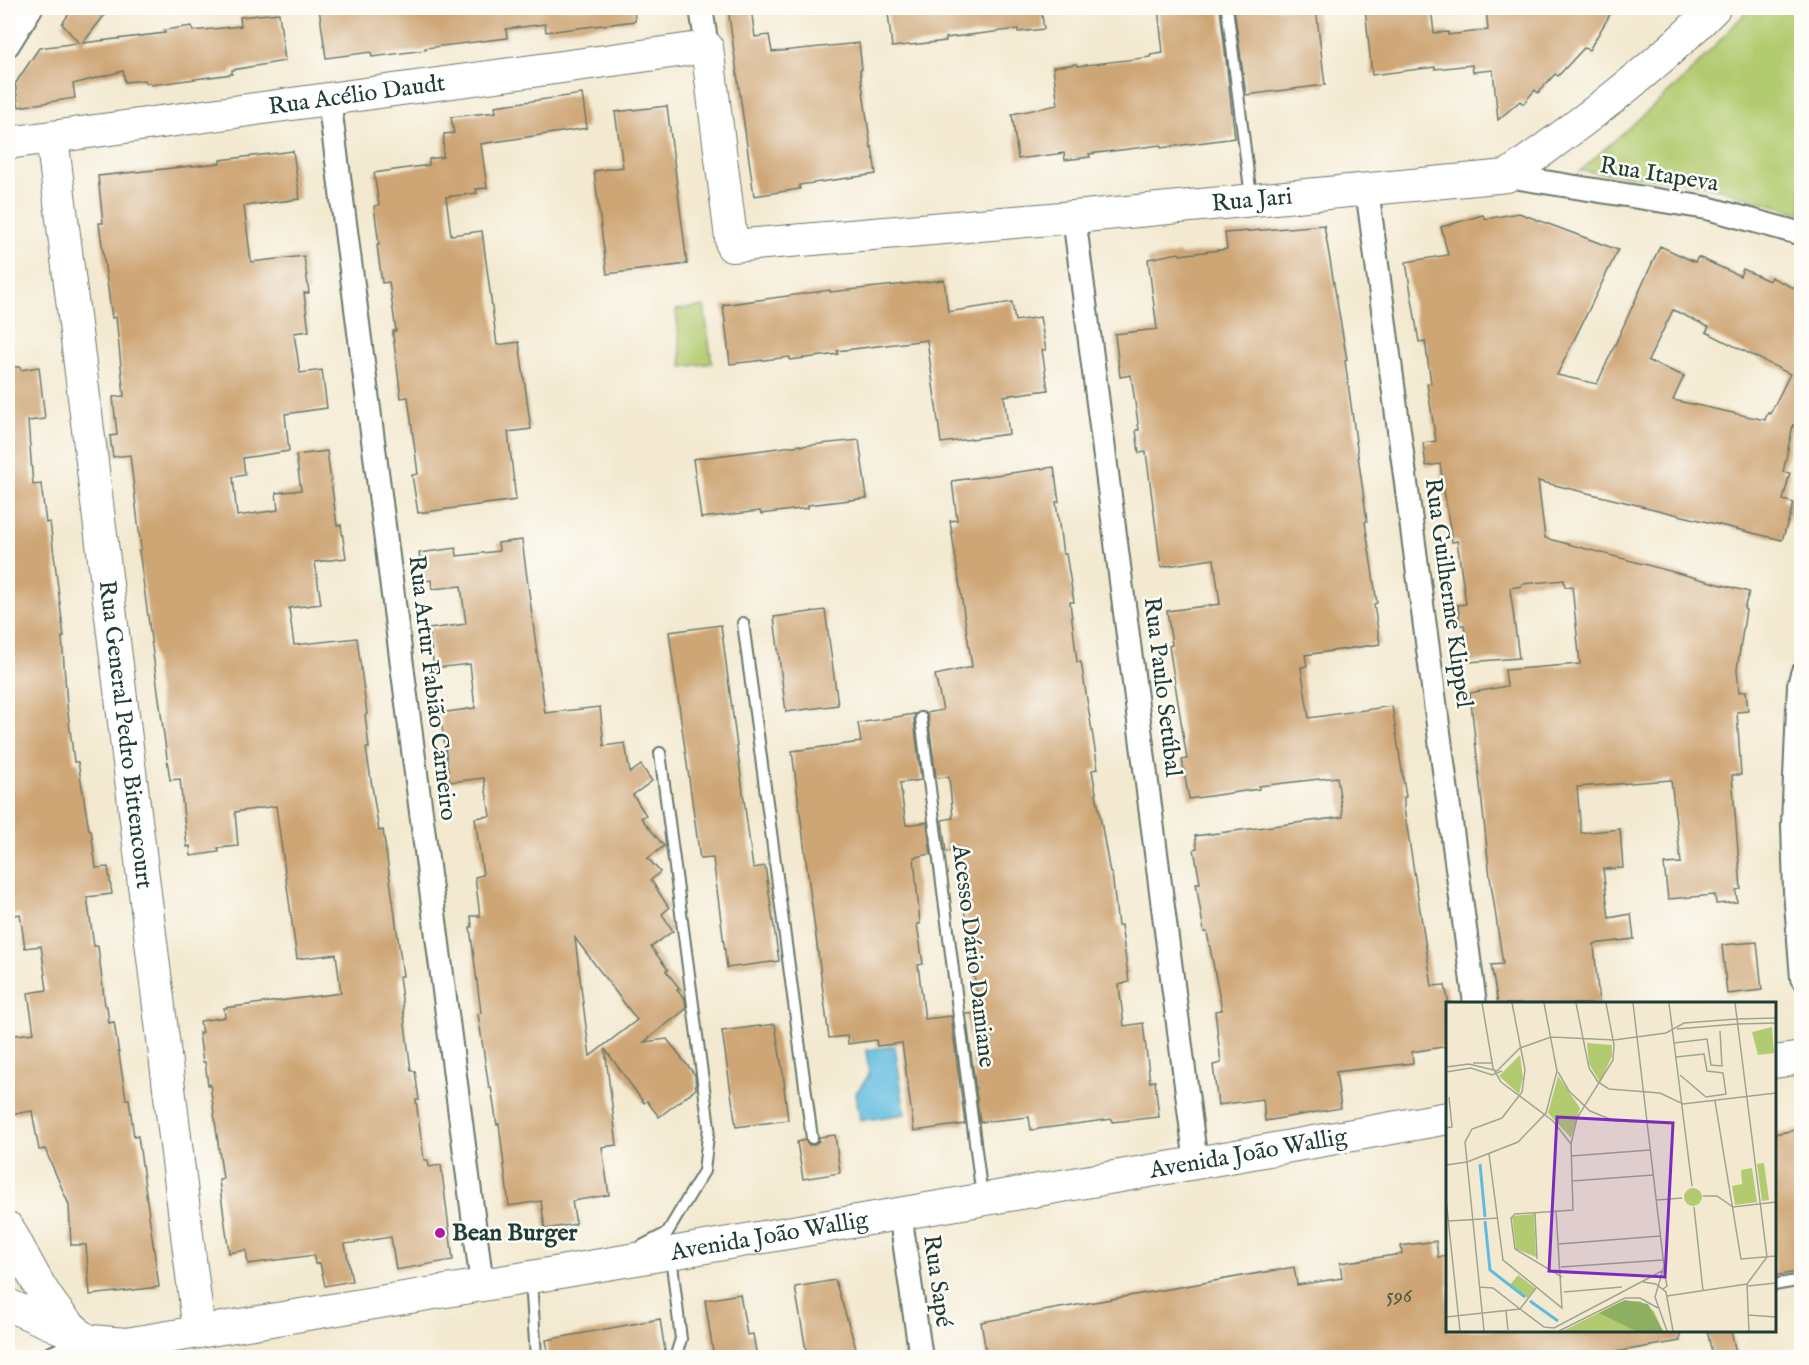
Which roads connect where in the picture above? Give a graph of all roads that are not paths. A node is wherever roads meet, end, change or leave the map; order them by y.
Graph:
1 (31, 8) edge
2 (702, 8) edge
3 (1227, 8) edge
4 (1714, 8) edge
5 (8, 45) edge
6 (707, 47) junction
7 (329, 99) junction
8 (52, 137) junction
9 (8, 143) edge
10 (1507, 176) junction
11 (1367, 189) junction
12 (1251, 200) junction
13 (1074, 217) junction
14 (1802, 234) edge
15 (743, 623) dead end
16 (1802, 674) edge
17 (921, 718) dead end
18 (660, 753) dead end
19 (1802, 978) edge
20 (1475, 1002) edge
21 (1802, 1058) edge
22 (1776, 1062) edge
23 (1446, 1118) edge
24 (812, 1138) dead end
25 (1196, 1163) junction
26 (983, 1199) junction
27 (900, 1213) junction
28 (8, 1228) edge
29 (671, 1253) junction
30 (614, 1262) junction
31 (531, 1277) junction
32 (1802, 1280) edge
33 (482, 1285) junction
34 (1776, 1285) edge
35 (8, 1305) edge
36 (199, 1332) junction
37 (91, 1341) junction
38 (52, 1358) edge
39 (536, 1358) edge
40 (675, 1358) edge
41 (921, 1358) edge

1 - 5 street
2 - 6 street
3 - 12 lane
4 - 10 street, Rua Jari
6 - 7 street, Rua Acélio Daudt
6 - 13 street, Rua Jari
7 - 8 street, Rua Acélio Daudt
7 - 33 street, Rua Artur Fabião Carneiro
8 - 9 street, Rua Acélio Daudt
8 - 36 street, Rua General Pedro Bittencourt
10 - 11 street, Rua Jari
10 - 14 street, Rua Itapeva
11 - 12 street, Rua Jari
11 - 20 street, Rua Guilherme Klippel
12 - 13 street, Rua Jari
13 - 25 street, Rua Paulo Setúbal
15 - 24 lane
16 - 19 street
17 - 26 lane, Acesso Dário Damiane
18 - 30 lane
21 - 22 street
23 - 25 street, Avenida João Wallig
25 - 26 street, Avenida João Wallig
26 - 27 street, Avenida João Wallig
27 - 29 street, Avenida João Wallig
27 - 41 street, Rua Sapé
28 - 37 street
29 - 30 street, Avenida João Wallig
29 - 40 lane
30 - 31 street, Avenida João Wallig
31 - 33 street, Avenida João Wallig
31 - 39 lane
32 - 34 lane
33 - 36 street, Avenida João Wallig
35 - 37 street, Avenida João Wallig
36 - 37 street, Avenida João Wallig
37 - 38 street, Avenida João Wallig

